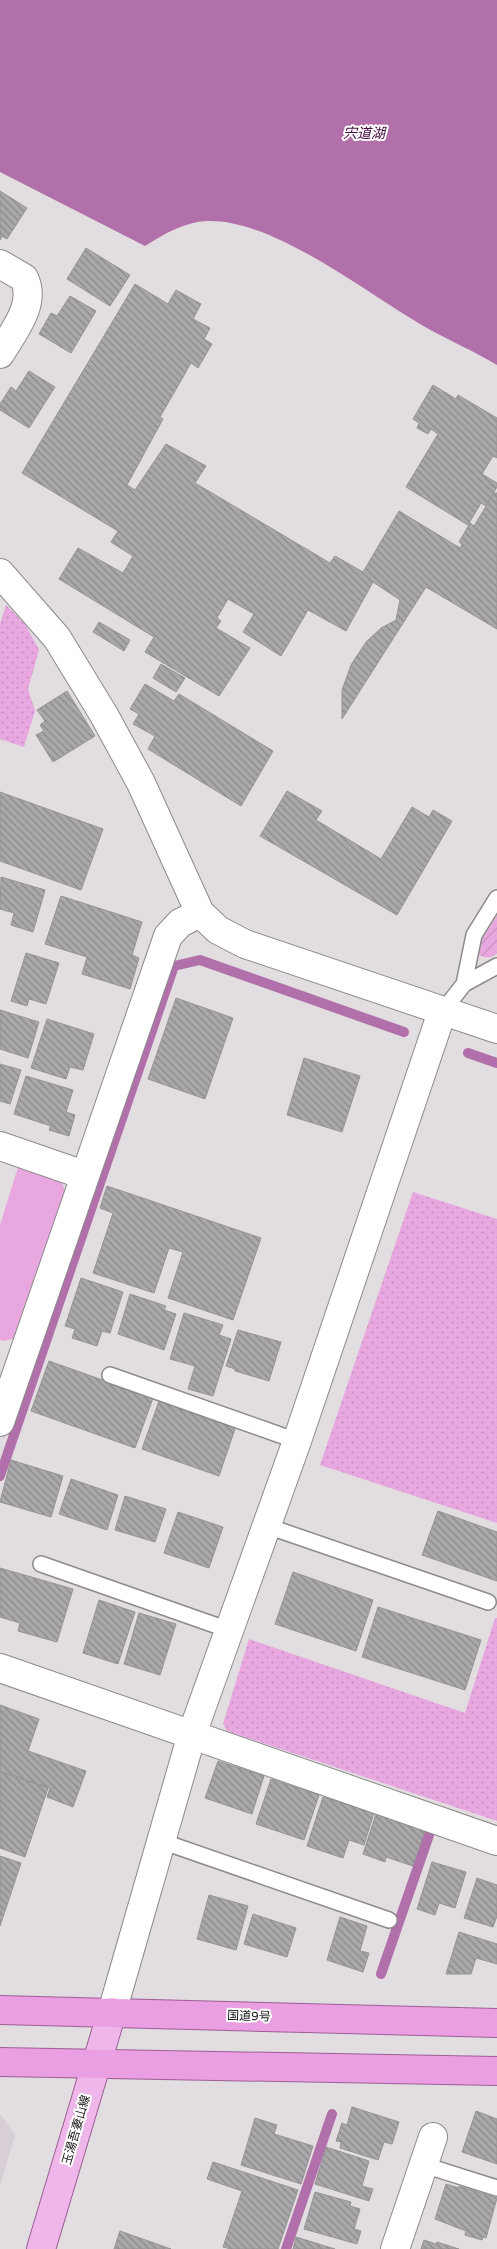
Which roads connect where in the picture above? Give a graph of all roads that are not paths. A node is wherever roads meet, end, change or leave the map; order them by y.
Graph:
1 (0, 264) edge
2 (0, 354) edge
3 (0, 573) edge
4 (497, 898) edge
5 (200, 913) junction
6 (497, 966) edge
7 (464, 984) junction
8 (442, 1012) junction
9 (497, 1029) edge
10 (0, 1146) edge
11 (84, 1175) junction
12 (11, 1352) edge
13 (110, 1375) dead end
14 (0, 1422) edge
15 (297, 1441) junction
16 (267, 1526) junction
17 (41, 1564) dead end
18 (488, 1602) dead end
19 (229, 1630) junction
20 (0, 1668) edge
21 (192, 1734) junction
22 (161, 1841) junction
23 (497, 1841) edge
24 (389, 1920) dead end
25 (0, 2010) edge
26 (112, 2012) junction
27 (497, 2023) edge
28 (0, 2062) edge
29 (95, 2065) junction
30 (497, 2071) edge
31 (433, 2136) dead end
32 (424, 2166) junction
33 (497, 2188) edge
34 (41, 2249) edge
35 (395, 2249) edge

1 - 2 street
3 - 5 street
4 - 7 lane
5 - 8 street
5 - 11 street
6 - 7 lane
7 - 8 lane
8 - 9 street
8 - 15 street
10 - 11 street
11 - 12 street
12 - 14 street
13 - 15 lane
15 - 16 street
16 - 18 lane
16 - 19 street
17 - 19 lane
19 - 21 street
20 - 21 street
21 - 22 street
21 - 23 street
22 - 24 lane
22 - 26 street
25 - 26 highway, 国道9号
26 - 27 highway, 国道9号
26 - 29 main road, 玉湯吾妻山線
28 - 29 highway
29 - 30 highway
29 - 34 main road, 玉湯吾妻山線
31 - 32 street
32 - 33 lane
32 - 35 street

